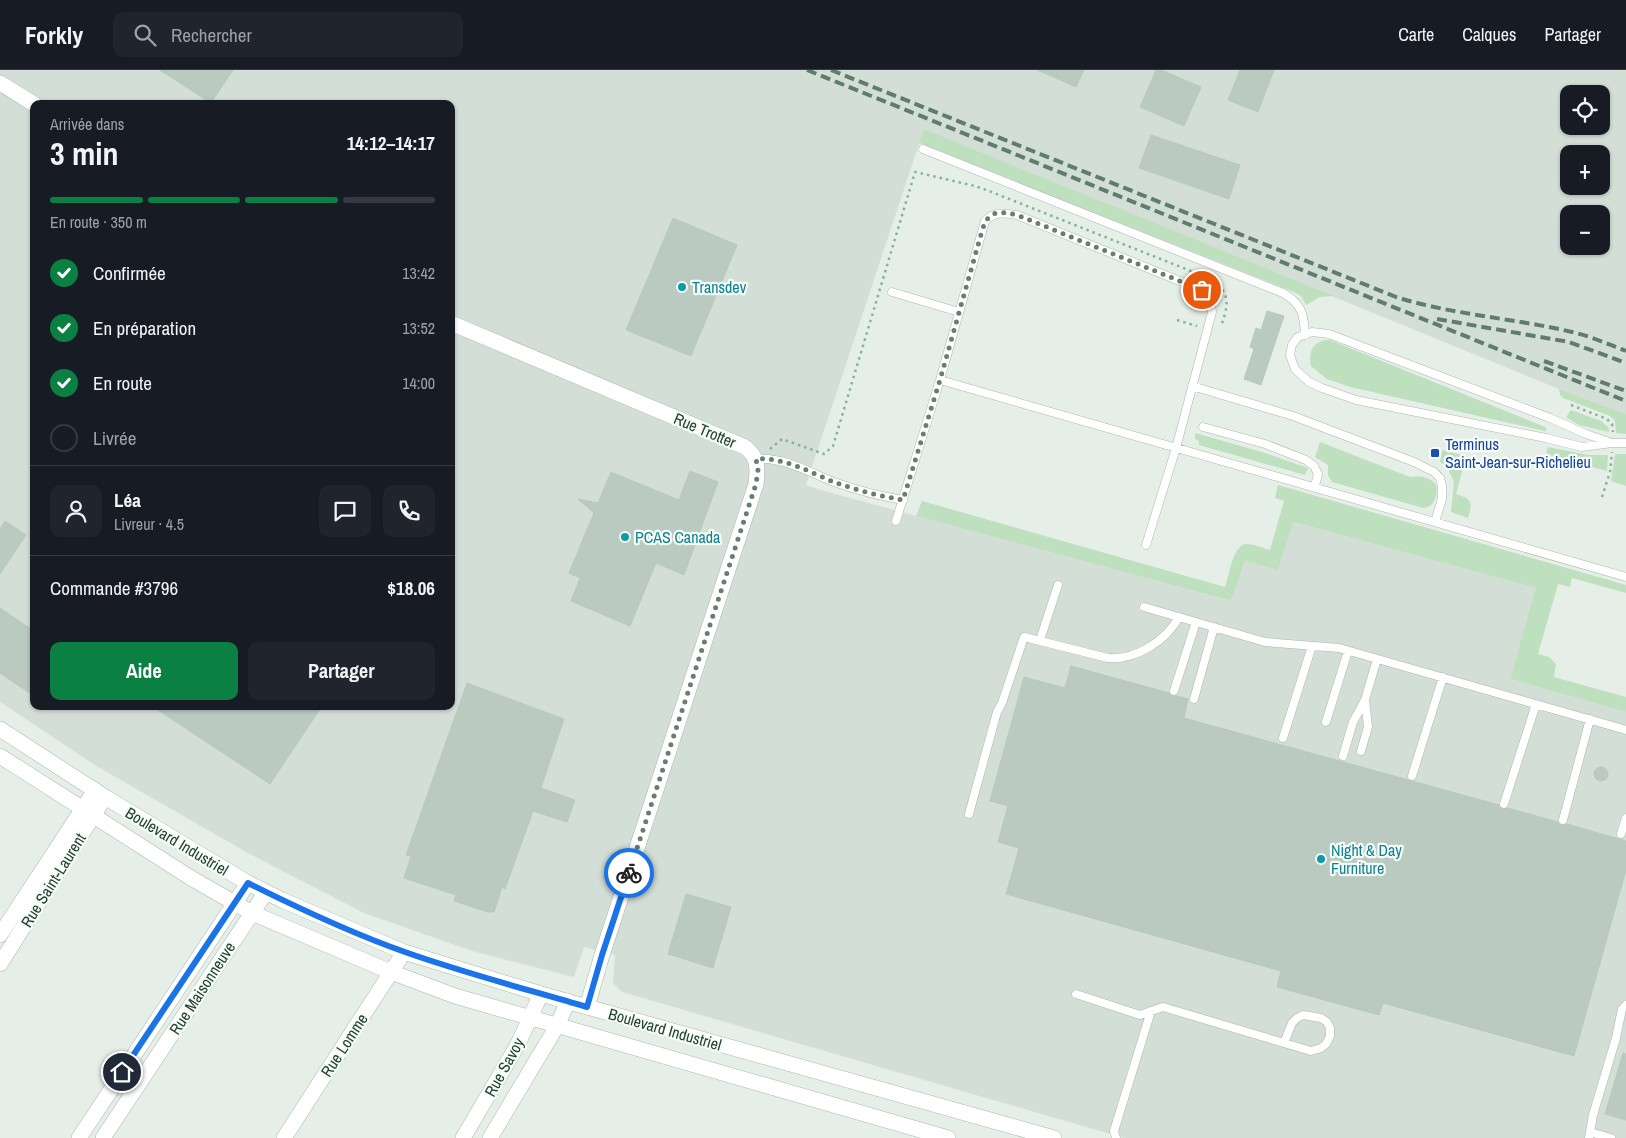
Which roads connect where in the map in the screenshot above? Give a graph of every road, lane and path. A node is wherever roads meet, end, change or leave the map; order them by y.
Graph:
1 (0, 82) edge
2 (30, 101) edge
3 (923, 149) dead end
4 (892, 292) dead end
5 (959, 312) junction
6 (1177, 320) dead end
7 (455, 325) edge
8 (1207, 329) junction
9 (1306, 334) junction
10 (940, 380) junction
11 (1192, 386) junction
12 (1203, 428) dead end
13 (1612, 443) junction
14 (1626, 443) edge
15 (1176, 448) junction
16 (756, 459) junction
17 (1314, 486) junction
18 (903, 500) junction
19 (896, 521) dead end
20 (1435, 522) junction
21 (1146, 546) dead end
22 (1626, 577) edge
23 (1058, 584) dead end
24 (1144, 606) dead end
25 (1179, 617) junction
26 (1196, 622) junction
27 (1214, 627) junction
28 (1040, 640) junction
29 (1312, 646) junction
30 (1348, 651) junction
31 (1377, 659) junction
32 (1443, 677) junction
33 (1174, 691) dead end
34 (1194, 699) dead end
35 (1366, 700) junction
36 (1536, 704) junction
37 (1590, 719) junction
38 (1326, 722) dead end
39 (0, 729) edge
40 (1626, 730) edge
41 (1283, 738) dead end
42 (1361, 751) dead end
43 (0, 756) edge
44 (1343, 756) dead end
45 (1412, 776) dead end
46 (100, 793) junction
47 (1504, 804) dead end
48 (88, 813) junction
49 (969, 814) dead end
50 (1626, 818) edge
51 (1563, 820) dead end
52 (1621, 834) dead end
53 (248, 883) junction
54 (266, 892) junction
55 (234, 903) junction
56 (252, 913) junction
57 (0, 935) edge
58 (404, 952) junction
59 (0, 964) edge
60 (391, 972) junction
61 (541, 994) junction
62 (1076, 994) dead end
63 (568, 1001) junction
64 (1626, 1005) edge
65 (587, 1007) junction
66 (1151, 1011) junction
67 (531, 1017) junction
68 (557, 1026) junction
69 (1284, 1043) junction
70 (122, 1072) junction
71 (139, 1083) junction
72 (1590, 1135) edge
73 (465, 1137) edge
74 (78, 1138) edge
75 (103, 1138) edge
76 (284, 1138) edge
77 (490, 1138) edge
78 (948, 1138) edge
79 (1054, 1138) edge
80 (1116, 1138) edge
81 (1610, 1138) edge

1 - 2 street
3 - 9 lane
4 - 5 lane
5 - 8 lane
5 - 10 lane
6 - 8 path
7 - 16 street, Rue Trotter
8 - 11 lane
9 - 13 lane
9 - 13 lane
10 - 15 lane
10 - 18 lane
11 - 15 lane
11 - 20 lane
12 - 17 lane
13 - 14 lane
15 - 17 lane
15 - 21 lane
16 - 18 lane
16 - 65 street
17 - 20 lane
18 - 19 lane
20 - 22 lane
23 - 28 lane
24 - 25 lane
25 - 26 lane
25 - 28 lane
26 - 27 lane
26 - 33 lane
27 - 29 lane
27 - 34 lane
28 - 49 lane
29 - 30 lane
29 - 41 lane
30 - 31 lane
30 - 38 lane
31 - 32 lane
31 - 35 lane
32 - 36 lane
32 - 45 lane
35 - 42 lane
35 - 44 lane
36 - 37 lane
36 - 47 lane
37 - 40 lane
37 - 51 lane
39 - 46 street, Boulevard Industriel
43 - 48 street, Boulevard Industriel
46 - 48 street, Rue Saint-Laurent
46 - 53 street, Boulevard Industriel
48 - 55 street, Boulevard Industriel
48 - 57 street, Rue Saint-Laurent
48 - 59 street, Rue Saint-Laurent
50 - 52 lane
53 - 54 street, Boulevard Industriel
53 - 55 street, Rue Maisonneuve
54 - 56 street, Rue Maisonneuve
54 - 58 street, Boulevard Industriel
55 - 56 street, Boulevard Industriel
55 - 70 street, Rue Maisonneuve
56 - 60 street, Boulevard Industriel
56 - 71 street, Rue Maisonneuve
58 - 60 street, Rue Lomme
58 - 61 street, Boulevard Industriel
60 - 67 street, Boulevard Industriel
60 - 76 street, Rue Lomme
61 - 63 street, Boulevard Industriel
61 - 67 street, Rue Savoy
62 - 66 lane
63 - 65 street, Boulevard Industriel
63 - 68 street, Rue Savoy
64 - 72 lane
65 - 79 street, Boulevard Industriel
66 - 69 lane
66 - 80 lane
67 - 68 street, Boulevard Industriel
67 - 73 street, Rue Savoy
68 - 77 street, Rue Savoy
68 - 78 street, Boulevard Industriel
69 - 69 lane
70 - 71 street
70 - 74 street, Rue Maisonneuve
71 - 75 street, Rue Maisonneuve
72 - 81 lane

